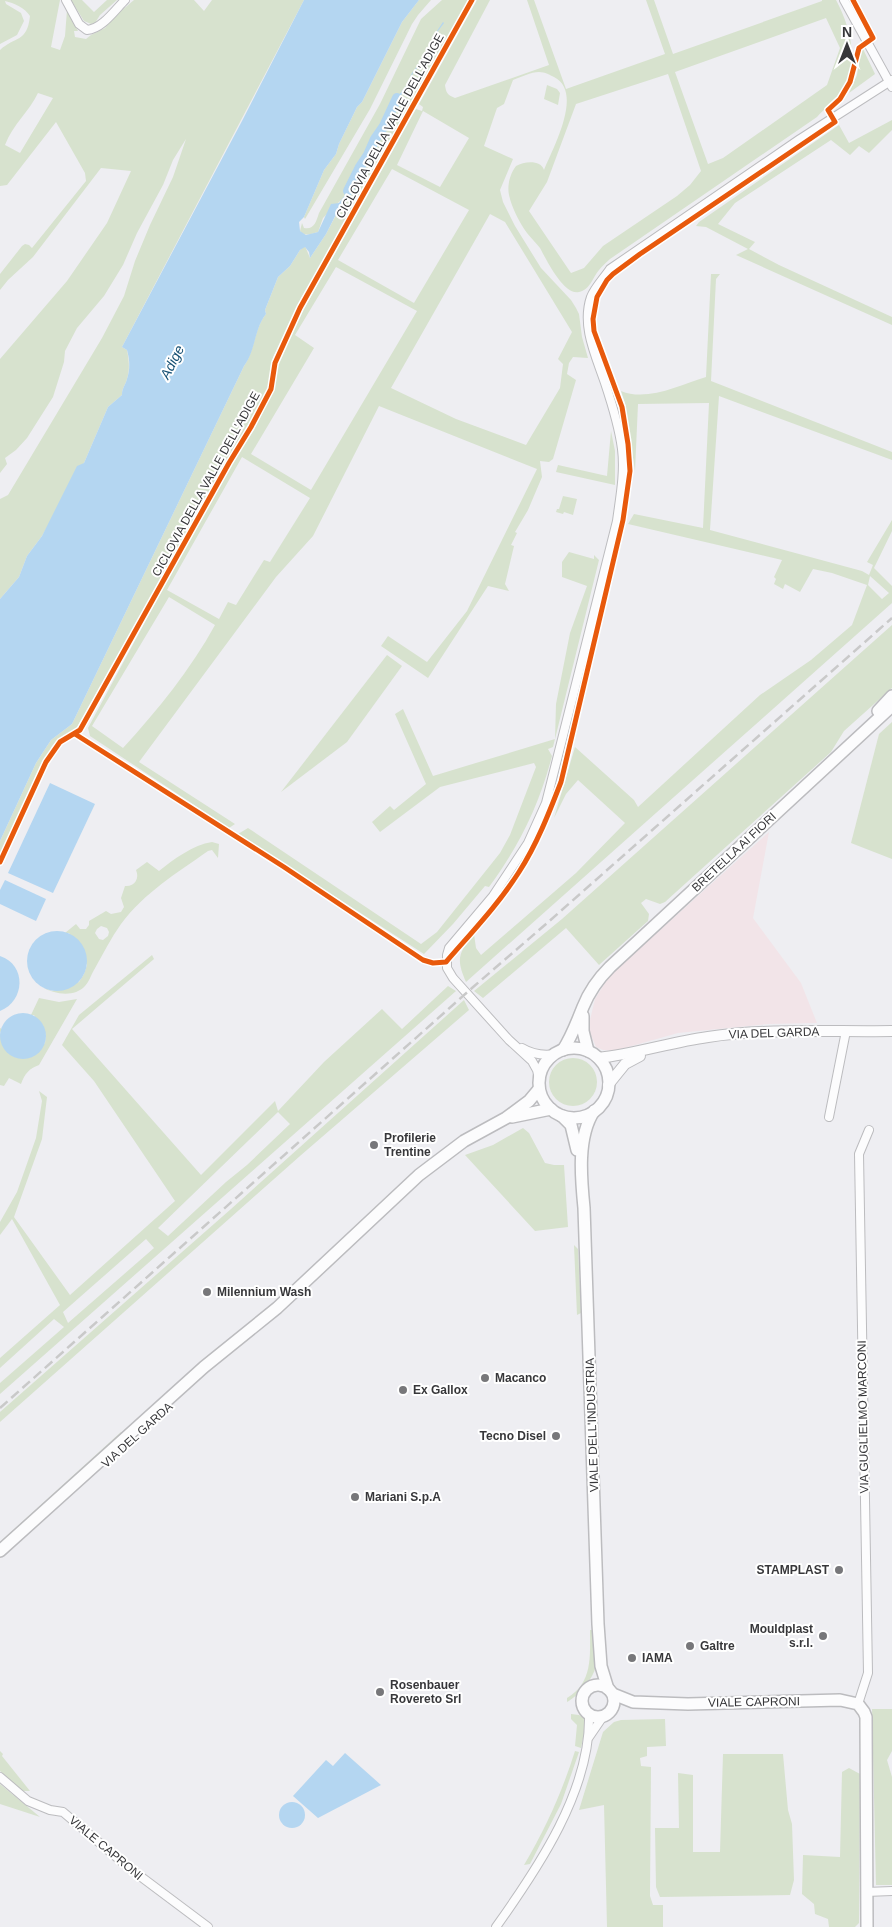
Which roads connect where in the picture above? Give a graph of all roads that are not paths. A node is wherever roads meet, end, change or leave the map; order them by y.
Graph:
1 (66, 0) edge
2 (126, 0) edge
3 (846, 1) edge
4 (891, 83) edge
5 (892, 696) edge
6 (892, 706) edge
7 (835, 758) junction
8 (584, 1005) junction
9 (892, 1031) edge
10 (846, 1032) junction
11 (509, 1040) junction
12 (658, 1048) junction
13 (588, 1051) junction
14 (559, 1052) junction
15 (598, 1058) junction
16 (539, 1084) junction
17 (608, 1084) junction
18 (594, 1111) junction
19 (556, 1112) junction
20 (830, 1116) dead end
21 (506, 1118) junction
22 (869, 1130) dead end
23 (578, 1157) joint
24 (582, 1184) junction
25 (273, 1311) junction
26 (0, 1551) edge
27 (0, 1559) edge
28 (601, 1666) junction
29 (591, 1686) junction
30 (611, 1692) junction
31 (633, 1702) junction
32 (858, 1704) junction
33 (589, 1715) junction
34 (606, 1715) junction
35 (589, 1737) junction
36 (0, 1777) edge
37 (892, 1891) edge
38 (866, 1892) junction
39 (208, 1927) edge
40 (496, 1927) edge
41 (867, 1927) edge

1 - 2 street
3 - 4 street
4 - 11 street
5 - 7 main road
6 - 7 main road, BRETELLA AI FIORI
7 - 8 main road, BRETELLA AI FIORI
8 - 13 main road, BRETELLA AI FIORI
8 - 14 main road, BRETELLA AI FIORI
9 - 10 street, VIA DEL GARDA
10 - 12 street, VIA DEL GARDA
10 - 20 street
11 - 14 street
11 - 16 street
12 - 15 street, VIA DEL GARDA
12 - 17 street, VIA DEL GARDA
13 - 14 main road
13 - 15 main road
14 - 16 main road, VIA DEL GARDA
15 - 17 main road
16 - 19 main road
16 - 21 main road, VIA DEL GARDA
17 - 18 main road, VIA DEL GARDA
18 - 19 main road, VIA DEL GARDA
18 - 24 main road, VIALE DELL'INDUSTRIA
19 - 21 main road, VIA DEL GARDA
19 - 23 main road, VIALE DELL'INDUSTRIA
21 - 25 main road, VIA DEL GARDA
22 - 32 street, VIA GUGLIELMO MARCONI
23 - 24 street, VIALE DELL'INDUSTRIA
24 - 28 main road, VIALE DELL'INDUSTRIA
25 - 26 main road, VIA DEL GARDA
25 - 27 main road, VIA DEL GARDA
28 - 29 main road
28 - 30 main road, VIALE DELL'INDUSTRIA
29 - 30 main road, VIALE CAPRONI
29 - 33 main road
30 - 31 main road, VIALE CAPRONI
30 - 34 main road
31 - 32 main road, VIALE CAPRONI
31 - 34 main road, VIALE CAPRONI
32 - 38 main road
33 - 34 main road
33 - 35 street
34 - 35 street
35 - 40 street
36 - 39 street, VIALE CAPRONI
37 - 38 street
38 - 41 main road

